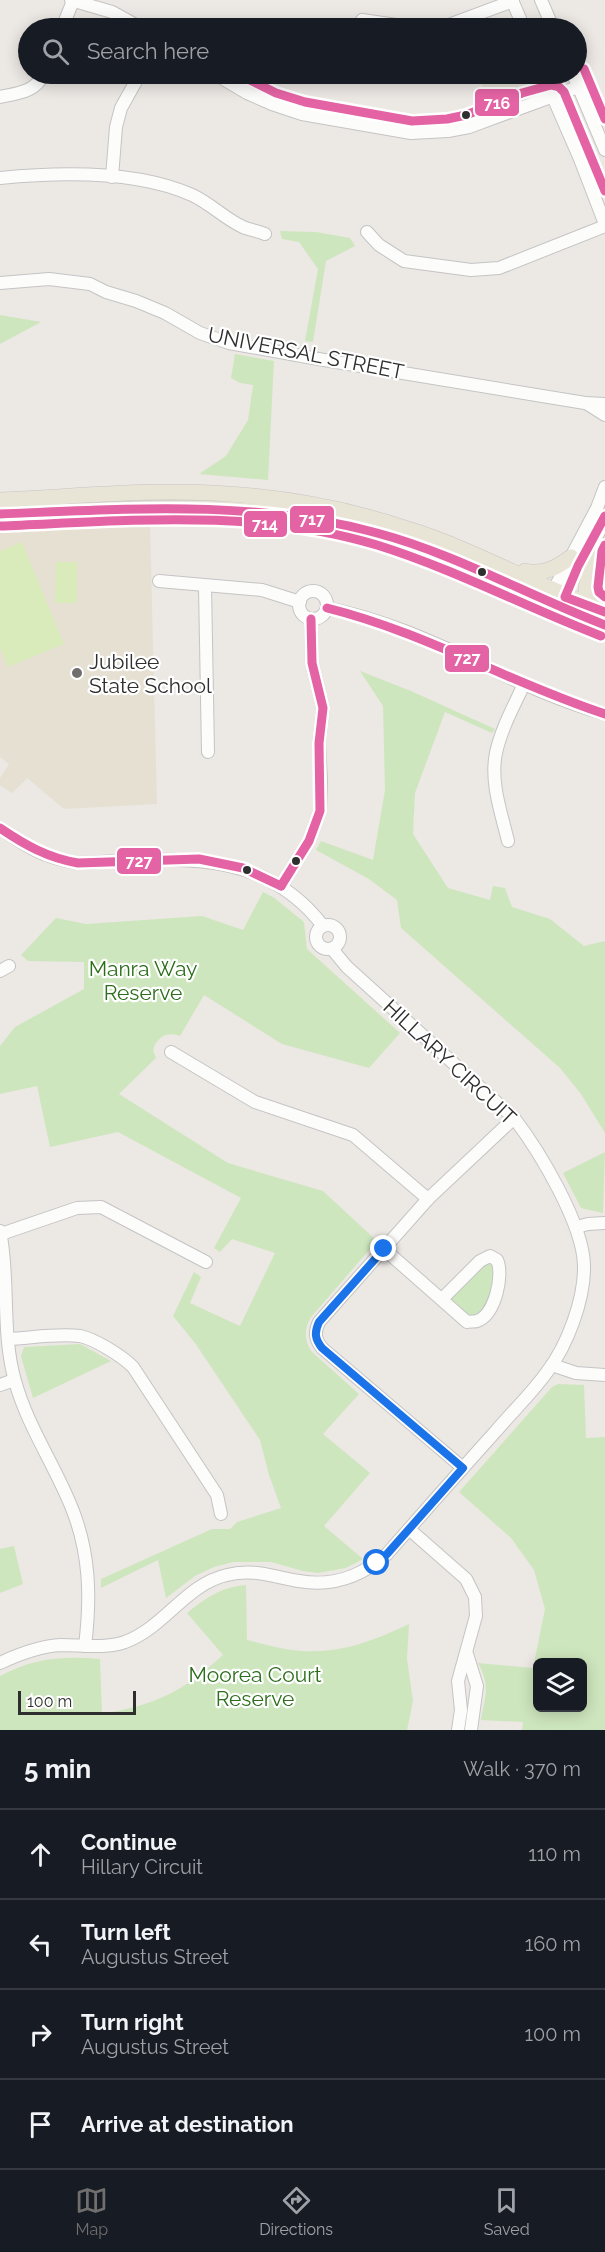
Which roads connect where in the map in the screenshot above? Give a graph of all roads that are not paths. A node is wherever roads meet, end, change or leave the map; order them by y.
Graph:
1 (72, 0) edge
2 (541, 0) edge
3 (513, 1) edge
4 (66, 18) edge
5 (123, 18) edge
6 (467, 18) edge
7 (520, 18) edge
8 (549, 18) edge
9 (39, 84) edge
10 (134, 84) edge
11 (232, 84) edge
12 (547, 84) edge
13 (568, 84) edge
14 (577, 84) edge
15 (551, 93) junction
16 (0, 97) edge
17 (602, 142) edge
18 (112, 177) junction
19 (0, 178) edge
20 (605, 225) edge
21 (367, 232) dead end
22 (265, 234) dead end
23 (0, 283) edge
24 (585, 403) junction
25 (605, 404) edge
26 (605, 416) edge
27 (605, 487) edge
28 (0, 500) edge
29 (0, 514) edge
30 (605, 521) edge
31 (590, 548) junction
32 (571, 557) junction
33 (502, 566) junction
34 (159, 581) dead end
35 (205, 586) junction
36 (556, 595) junction
37 (300, 602) junction
38 (327, 608) junction
39 (600, 608) edge
40 (311, 619) junction
41 (605, 625) edge
42 (524, 684) junction
43 (605, 714) edge
44 (208, 752) dead end
45 (0, 828) edge
46 (508, 840) dead end
47 (281, 886) junction
48 (323, 926) junction
49 (332, 949) junction
50 (171, 1052) dead end
51 (514, 1118) junction
52 (428, 1199) junction
53 (605, 1223) edge
54 (577, 1227) junction
55 (0, 1232) edge
56 (384, 1249) junction
57 (206, 1262) dead end
58 (442, 1299) junction
59 (8, 1339) junction
60 (552, 1365) junction
61 (605, 1375) edge
62 (14, 1380) junction
63 (0, 1385) edge
64 (463, 1468) junction
65 (221, 1514) dead end
66 (409, 1529) junction
67 (86, 1646) junction
68 (467, 1653) junction
69 (0, 1663) edge
70 (458, 1690) junction
71 (477, 1690) junction
72 (458, 1730) edge
73 (471, 1730) edge

1 - 4 street
1 - 5 street
2 - 8 street
3 - 6 street
3 - 7 street
9 - 16 street
10 - 18 street
11 - 15 street
12 - 15 street
13 - 15 street
14 - 17 street
15 - 20 street
18 - 19 street
18 - 22 street
20 - 21 street
23 - 24 street, UNIVERSAL STREET
24 - 25 street, UNIVERSAL STREET
24 - 26 street, UNIVERSAL STREET
27 - 32 street
28 - 33 main road
29 - 36 main road
30 - 31 street
31 - 36 street
31 - 39 main road
32 - 33 main road
32 - 36 street
33 - 36 main road
34 - 35 street
35 - 37 street
35 - 44 street
36 - 39 main road
36 - 41 main road
37 - 38 street
37 - 40 street
38 - 40 street
38 - 42 street
40 - 47 street
42 - 43 street
42 - 46 street
45 - 47 street
47 - 48 street
48 - 49 street
48 - 49 street
49 - 51 street, HILLARY CIRCUIT
50 - 52 street
51 - 52 street
51 - 54 street, HILLARY CIRCUIT
52 - 56 street
53 - 54 street
54 - 60 street, HILLARY CIRCUIT
55 - 57 street
55 - 59 street
56 - 58 street
56 - 64 street
58 - 58 street
59 - 62 street
59 - 65 street
60 - 61 street
60 - 64 street, HILLARY CIRCUIT
62 - 63 street
62 - 67 street
64 - 66 street, HILLARY CIRCUIT
66 - 67 street, HILLARY CIRCUIT
66 - 68 street
67 - 69 street, HILLARY CIRCUIT
68 - 70 street
68 - 71 street
70 - 71 street
70 - 72 street
71 - 73 street

